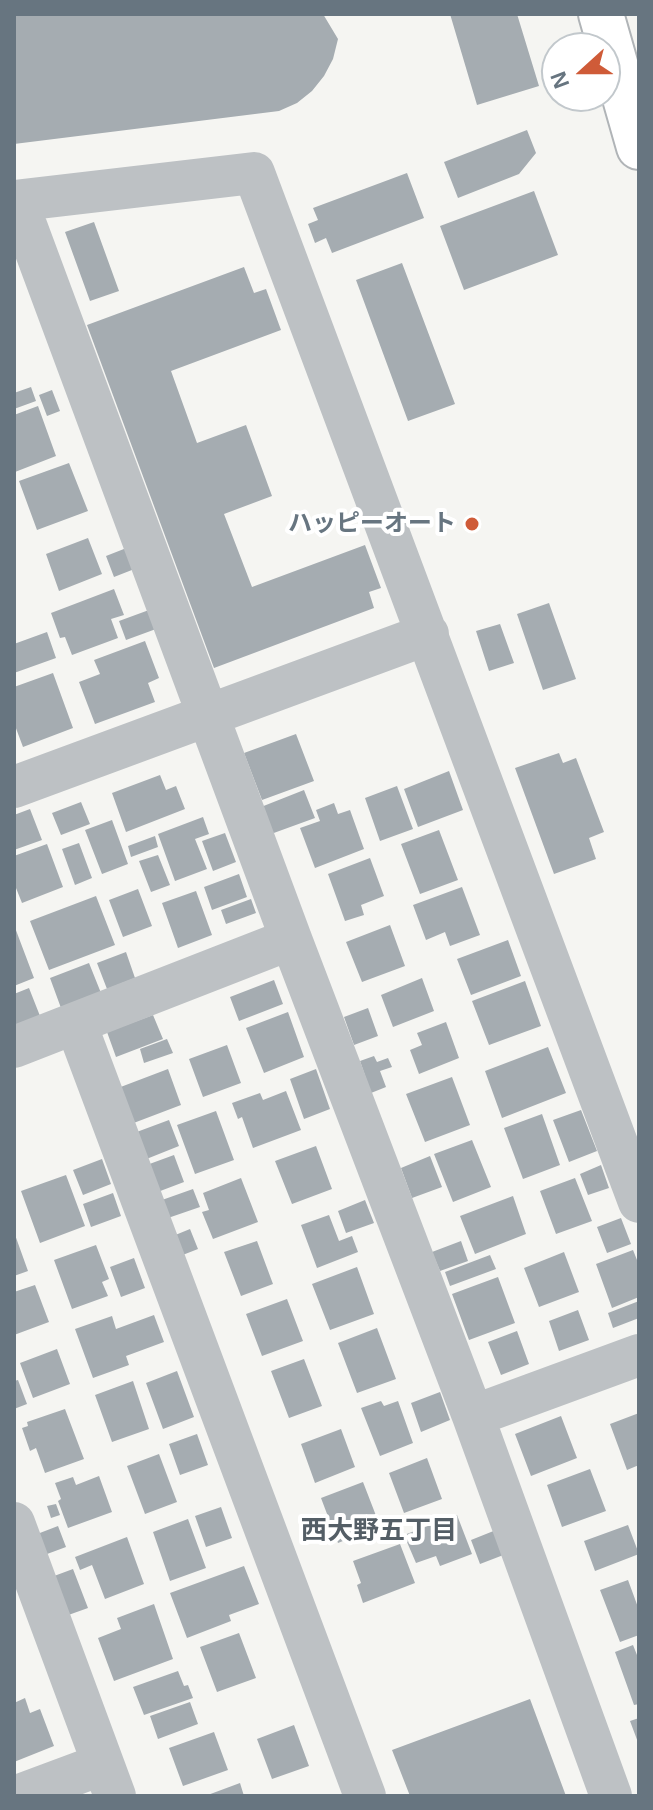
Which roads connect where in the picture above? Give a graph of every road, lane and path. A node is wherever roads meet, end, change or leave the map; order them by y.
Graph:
1 (601, 14) edge
2 (639, 147) edge
3 (16, 201) edge
4 (428, 634) junction
5 (209, 715) junction
6 (14, 787) edge
7 (291, 939) junction
8 (76, 1024) junction
9 (14, 1047) edge
10 (639, 1202) edge
11 (639, 1355) edge
12 (473, 1416) junction
13 (14, 1523) edge
14 (109, 1780) edge
15 (17, 1796) edge
16 (365, 1796) edge
17 (611, 1796) edge

1 - 2 highway
3 - 4 street
3 - 5 street
4 - 5 street
4 - 10 street
5 - 6 street
5 - 7 street
7 - 8 street
7 - 12 street
8 - 9 street
8 - 16 street
11 - 12 street
12 - 17 street
13 - 14 street
14 - 15 street

